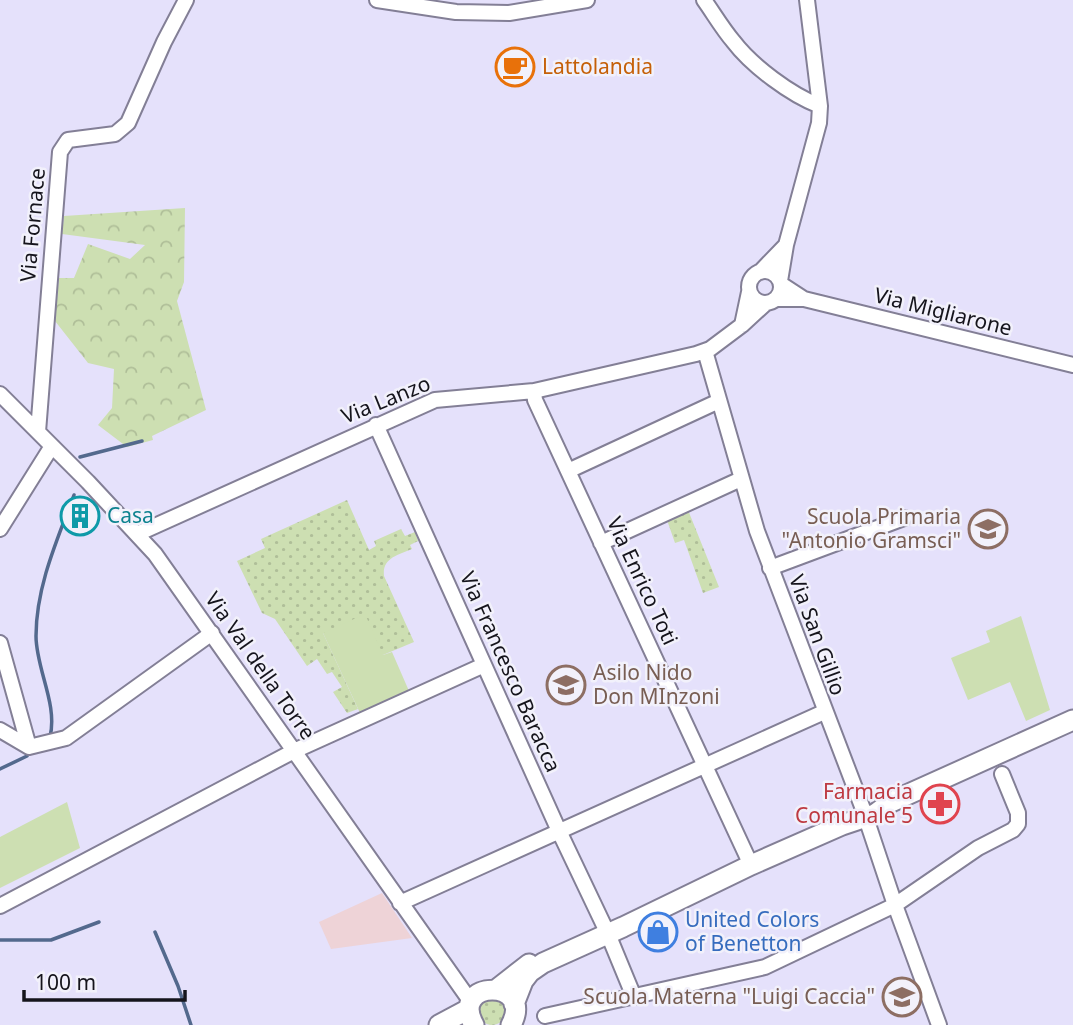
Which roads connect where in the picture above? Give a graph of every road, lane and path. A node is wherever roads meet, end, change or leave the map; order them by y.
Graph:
1 (186, 0) edge
2 (377, 0) edge
3 (587, 0) edge
4 (704, 0) edge
5 (807, 0) edge
6 (820, 106) junction
7 (786, 245) junction
8 (760, 272) junction
9 (780, 282) junction
10 (750, 292) junction
11 (804, 299) junction
12 (771, 301) junction
13 (742, 325) junction
14 (705, 351) junction
15 (1073, 365) edge
16 (534, 391) junction
17 (0, 394) edge
18 (719, 401) junction
19 (376, 425) junction
20 (38, 432) junction
21 (52, 446) junction
22 (568, 471) junction
23 (741, 479) junction
24 (904, 518) dead end
25 (0, 528) edge
26 (137, 534) junction
27 (601, 543) junction
28 (770, 568) junction
29 (212, 633) junction
30 (0, 643) edge
31 (484, 665) junction
32 (824, 712) junction
33 (1073, 720) edge
34 (0, 730) edge
35 (29, 747) junction
36 (294, 751) junction
37 (705, 766) junction
38 (1002, 774) dead end
39 (864, 813) junction
40 (559, 831) junction
41 (751, 865) junction
42 (400, 903) junction
43 (895, 905) junction
44 (0, 906) edge
45 (607, 931) junction
46 (634, 996) junction
47 (478, 1003) edge
48 (514, 1004) junction
49 (545, 1016) dead end
50 (439, 1025) edge
51 (511, 1025) edge
52 (939, 1025) edge

1 - 20 street, Via Fornace
2 - 3 street
4 - 6 street
5 - 6 street
6 - 7 street
7 - 8 street
7 - 9 street
8 - 9 street
8 - 10 street
9 - 11 street
9 - 12 street
10 - 12 street
10 - 13 street
11 - 12 street
11 - 15 street, Via Migliarone
12 - 13 street, Via Lanzo
13 - 14 street, Via Lanzo
14 - 16 street, Via Lanzo
14 - 18 street, Via San Gillio
16 - 19 street, Via Lanzo
16 - 22 street, Via Enrico Toti
17 - 20 street, Via Val della Torre
18 - 22 street
18 - 23 street, Via San Gillio
19 - 26 street, Via Lanzo
19 - 31 street, Via Francesco Baracca
20 - 21 street, Via Val della Torre
21 - 25 street
21 - 26 street, Via Val della Torre
22 - 27 street, Via Enrico Toti
23 - 27 street
23 - 28 street, Via San Gillio
24 - 28 street
26 - 29 street, Via Val della Torre
27 - 37 street, Via Enrico Toti
28 - 32 street, Via San Gillio
29 - 35 street
29 - 36 street, Via Val della Torre
30 - 35 street
31 - 36 street
31 - 40 street, Via Francesco Baracca
32 - 37 street
32 - 39 street, Via San Gillio
33 - 39 main road
34 - 35 street
36 - 42 street, Via Val della Torre
36 - 44 street
37 - 40 street
37 - 41 street, Via Enrico Toti
38 - 43 street
39 - 41 main road
39 - 43 street, Via San Gillio
40 - 42 street
40 - 45 street, Via Francesco Baracca
41 - 45 main road
42 - 47 street, Via Val della Torre
43 - 46 street
43 - 52 street, Via San Gillio
45 - 46 street, Via Francesco Baracca
45 - 47 main road
45 - 48 main road
46 - 49 street
47 - 48 main road
47 - 50 main road
48 - 51 main road

